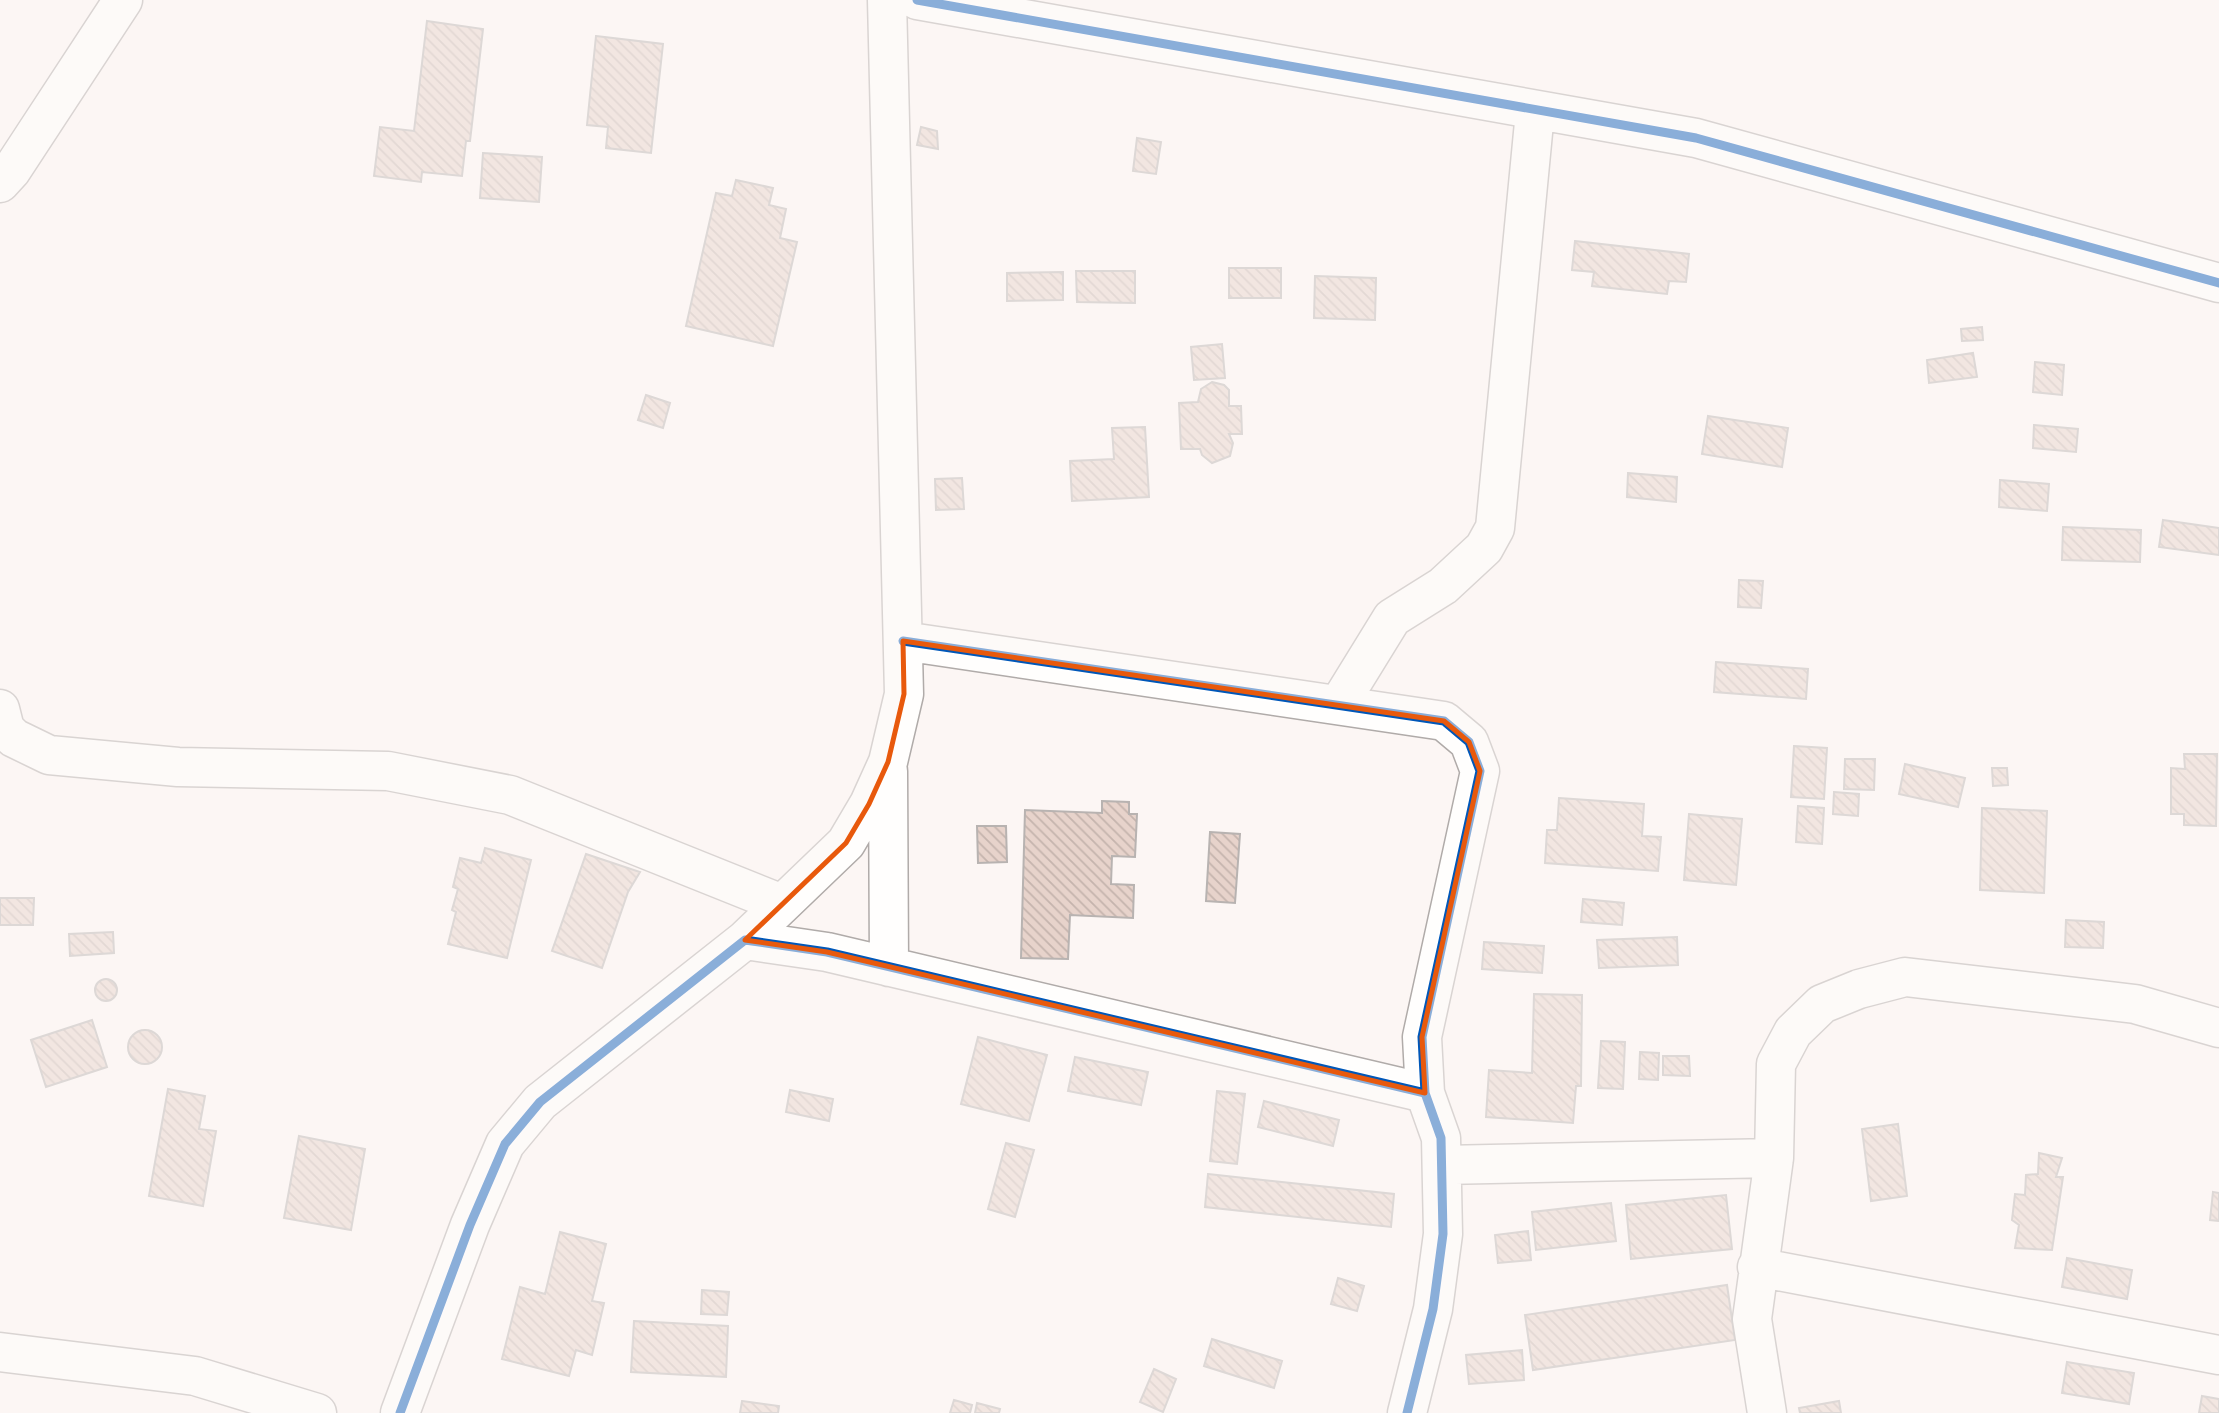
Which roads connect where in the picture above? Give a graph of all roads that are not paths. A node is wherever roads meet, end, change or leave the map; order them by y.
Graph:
1 (123, 0) edge
2 (887, 0) edge
3 (917, 0) edge
4 (1535, 112) junction
5 (0, 183) edge
6 (2219, 283) edge
7 (903, 641) junction
8 (1339, 704) junction
9 (0, 709) edge
10 (888, 762) junction
11 (782, 904) junction
12 (745, 940) junction
13 (889, 967) junction
14 (2219, 1028) edge
15 (1425, 1093) junction
16 (1774, 1158) junction
17 (1443, 1165) junction
18 (1757, 1267) junction
19 (0, 1352) edge
20 (2219, 1355) edge
21 (317, 1413) edge
22 (400, 1413) edge
23 (1407, 1413) edge
24 (1768, 1413) edge

1 - 5 street
2 - 7 street
3 - 4 street
4 - 6 street
4 - 8 street
7 - 8 street
7 - 10 street
8 - 15 street
9 - 11 street
10 - 11 street
10 - 13 street
11 - 12 street
12 - 13 street
12 - 22 street
13 - 15 street
14 - 16 street
15 - 17 street
16 - 17 street
16 - 18 street
17 - 23 street
18 - 20 street
18 - 24 street
19 - 21 street

